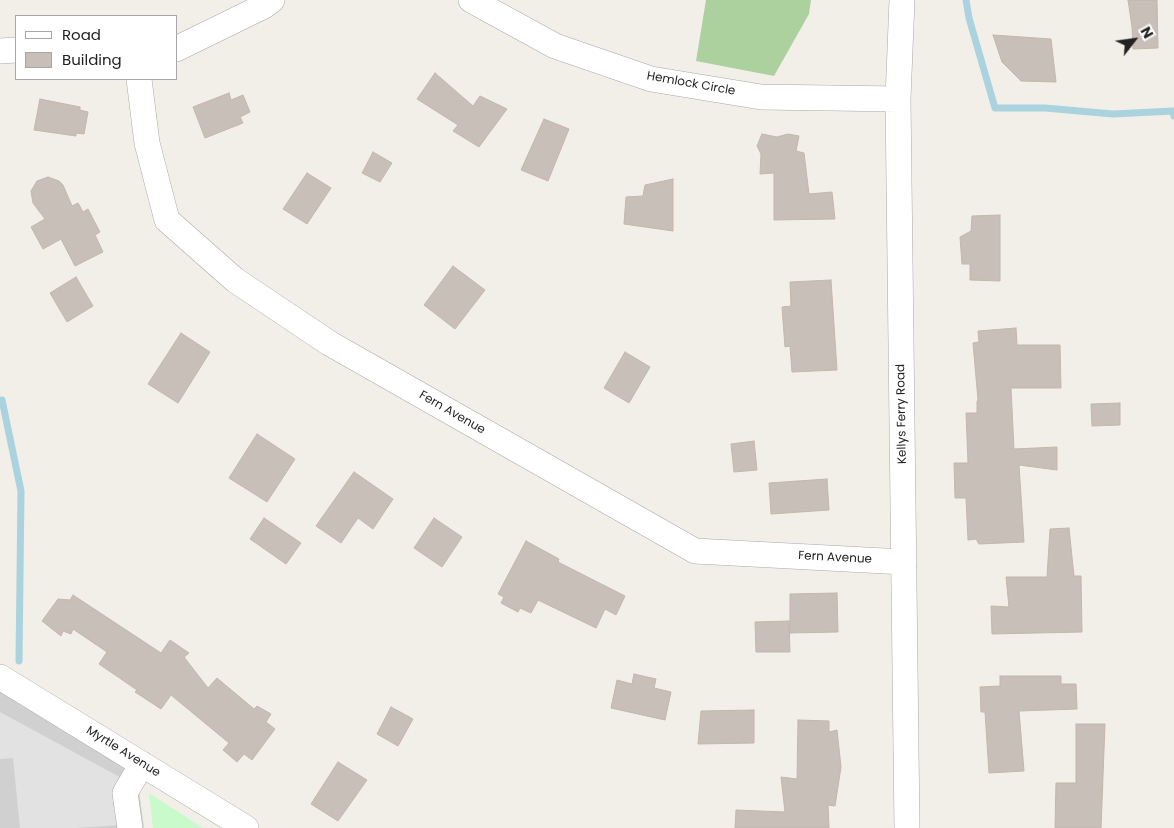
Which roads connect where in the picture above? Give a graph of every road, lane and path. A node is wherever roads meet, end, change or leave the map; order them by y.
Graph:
1 (272, 0) edge
2 (471, 0) edge
3 (902, 0) edge
4 (178, 48) edge
5 (15, 50) edge
6 (0, 51) edge
7 (139, 80) edge
8 (898, 99) junction
9 (904, 562) junction
10 (0, 677) edge
11 (142, 764) junction
12 (130, 828) edge
13 (246, 828) edge
14 (907, 828) edge

1 - 4 street
2 - 8 street, Hemlock Circle
3 - 8 street, Kellys Ferry Road
5 - 6 street
7 - 9 street, Fern Avenue
8 - 9 street, Kellys Ferry Road
9 - 14 street, Kellys Ferry Road
10 - 11 street, Myrtle Avenue
11 - 12 street
11 - 13 street, Myrtle Avenue

